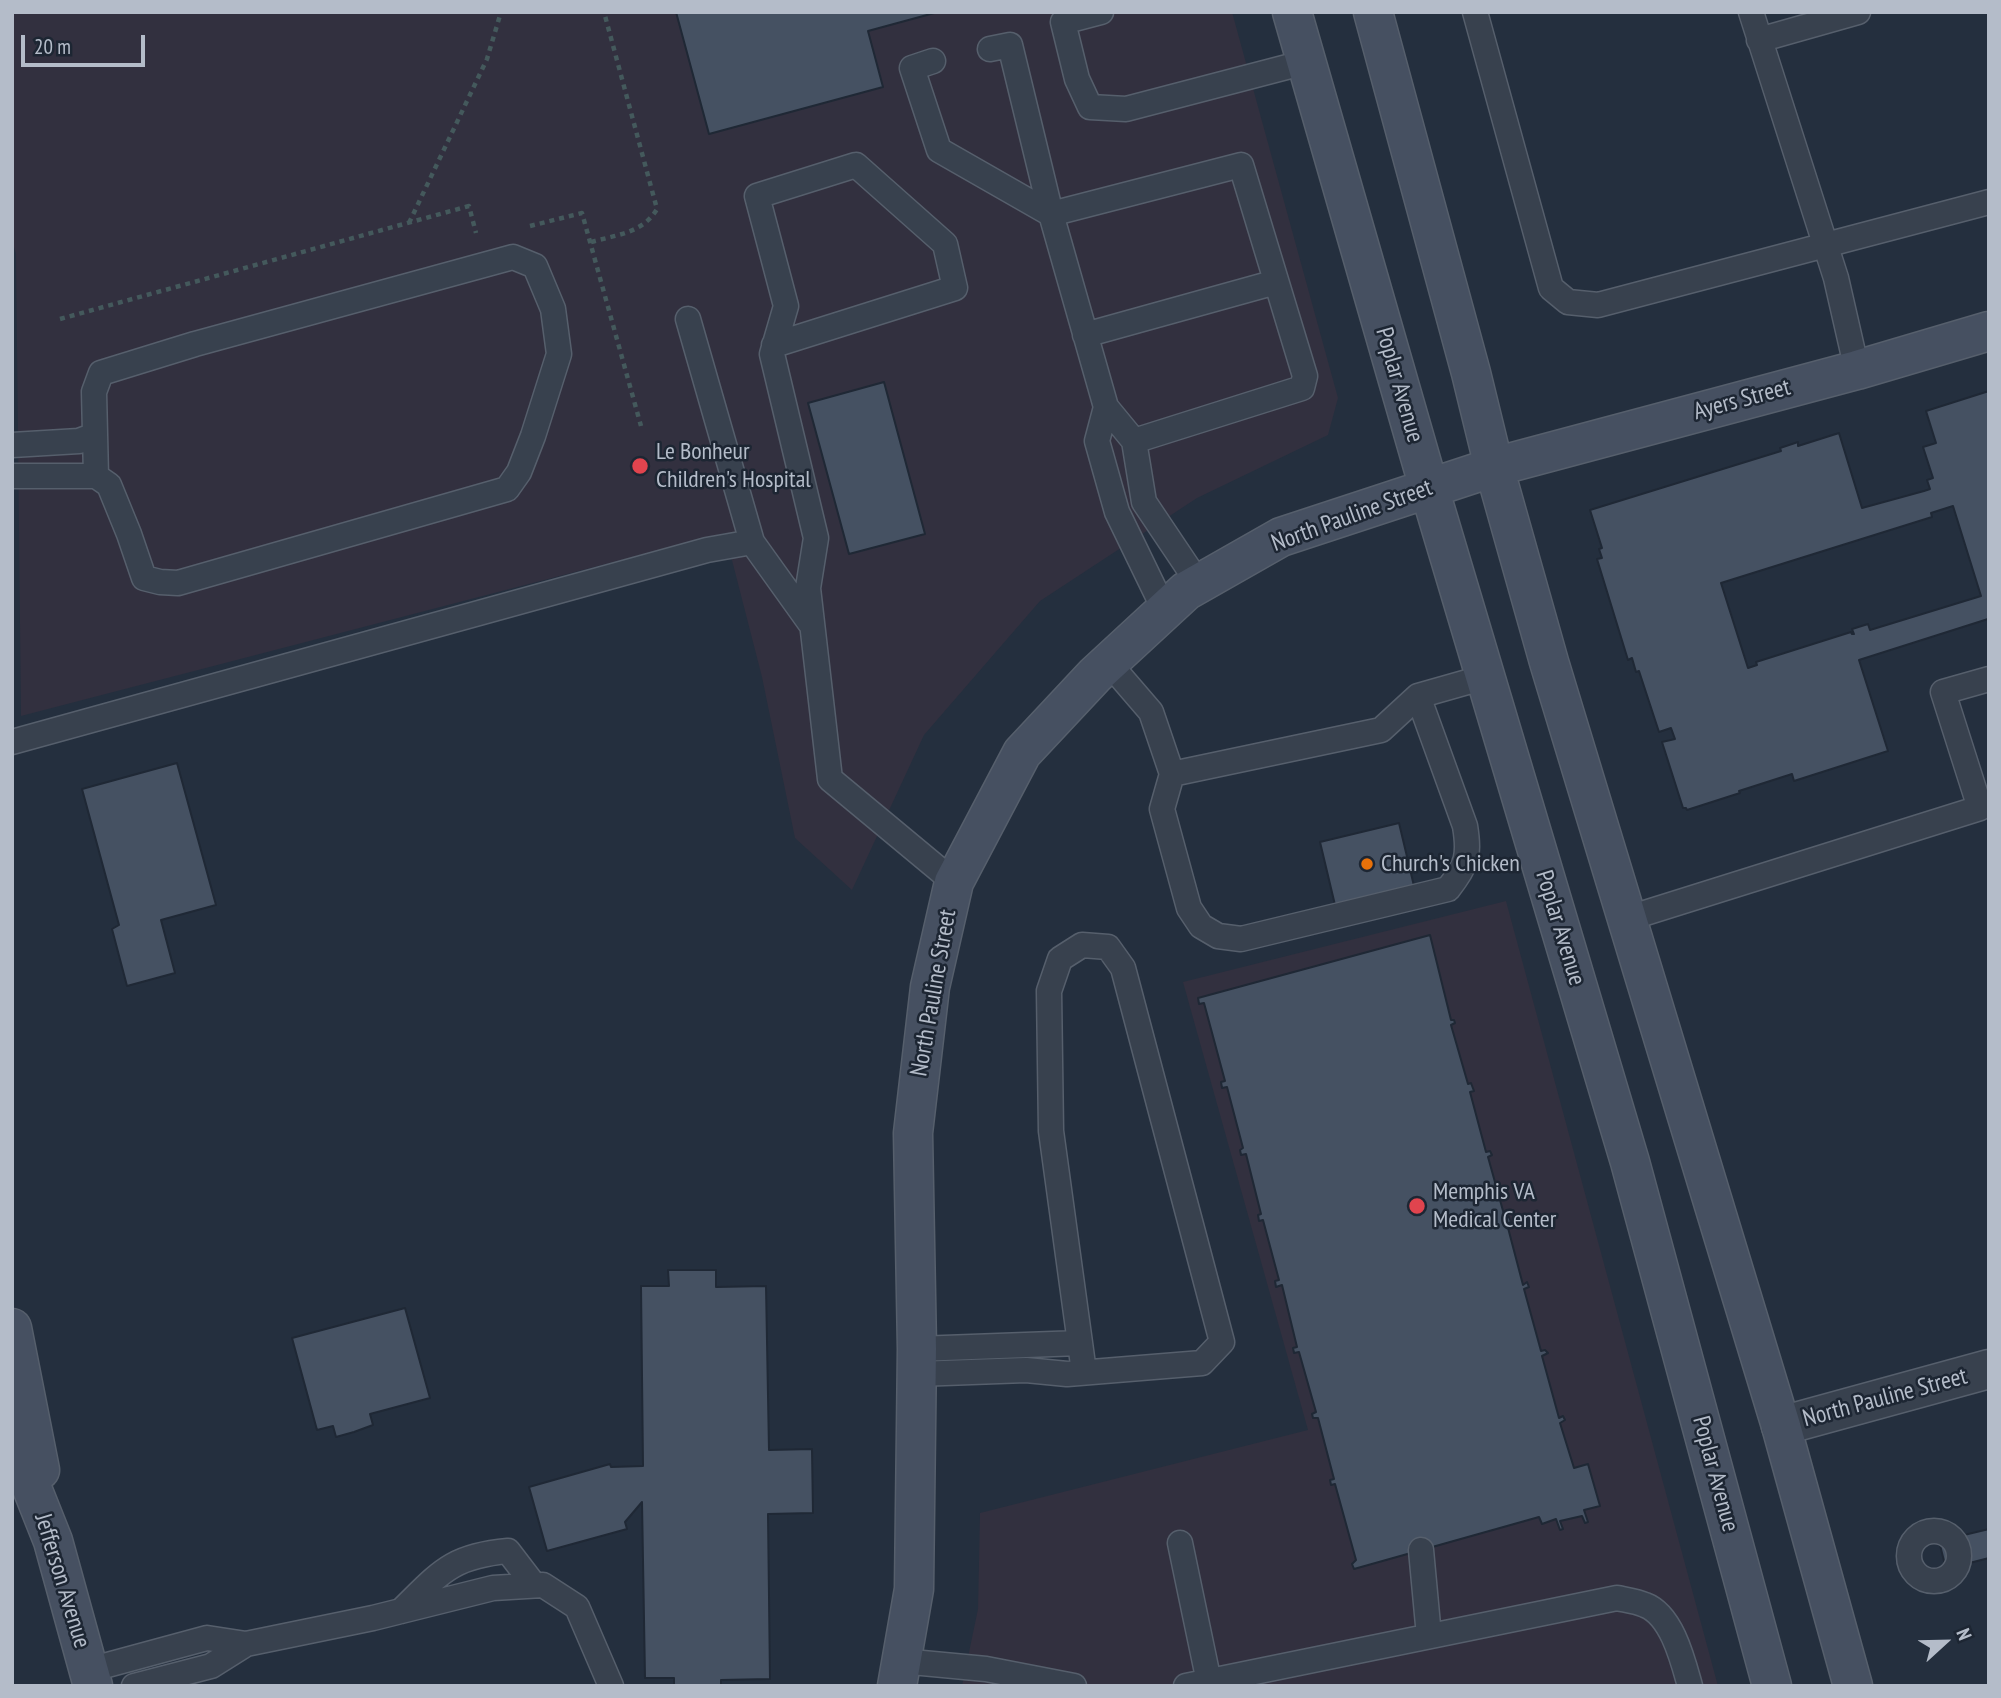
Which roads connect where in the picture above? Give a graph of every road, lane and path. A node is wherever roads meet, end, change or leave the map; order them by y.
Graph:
1 (501, 12) edge
2 (604, 12) edge
3 (1101, 12) edge
4 (1292, 12) edge
5 (1373, 12) edge
6 (1475, 12) edge
7 (1751, 12) edge
8 (1858, 12) edge
9 (1759, 40) junction
10 (990, 49) dead end
11 (933, 61) dead end
12 (1306, 62) junction
13 (1989, 202) edge
14 (1051, 214) junction
15 (409, 223) dead end
16 (591, 242) dead end
17 (1825, 243) junction
18 (1276, 282) junction
19 (688, 319) dead end
20 (1989, 331) edge
21 (1085, 335) junction
22 (774, 345) junction
23 (1857, 370) junction
24 (1106, 407) junction
25 (95, 435) junction
26 (1134, 441) junction
27 (12, 444) edge
28 (1494, 467) junction
29 (12, 476) edge
30 (96, 476) junction
31 (1429, 488) junction
32 (752, 542) junction
33 (1199, 584) junction
34 (1165, 611) junction
35 (812, 626) junction
36 (1108, 662) junction
37 (1485, 677) junction
38 (1989, 679) edge
39 (1418, 696) junction
40 (12, 743) edge
41 (1172, 774) junction
42 (954, 882) junction
43 (1626, 919) junction
44 (14, 1342) edge
45 (1080, 1343) junction
46 (917, 1362) junction
47 (1989, 1369) edge
48 (1084, 1373) junction
49 (1782, 1426) junction
50 (12, 1438) edge
51 (54, 1541) junction
52 (1180, 1542) dead end
53 (1421, 1550) dead end
54 (534, 1586) junction
55 (401, 1611) junction
56 (1429, 1636) junction
57 (246, 1644) junction
58 (899, 1673) edge
59 (91, 1678) edge
60 (1198, 1684) edge
61 (134, 1686) edge
62 (611, 1686) edge
63 (1074, 1686) edge
64 (1690, 1686) edge
65 (1772, 1686) edge
66 (1853, 1686) edge

1 - 15 path
2 - 16 path
3 - 12 lane
4 - 12 main road, Poplar Avenue
5 - 28 main road
6 - 17 lane
7 - 9 lane
8 - 9 lane
9 - 17 lane
10 - 14 lane
11 - 14 lane
12 - 31 main road, Poplar Avenue
13 - 17 lane
14 - 18 lane
14 - 21 lane
17 - 23 lane
18 - 21 lane
18 - 26 lane
19 - 32 lane
20 - 23 main road, Ayers Street
21 - 24 lane
22 - 22 lane
22 - 35 lane
23 - 28 main road, Ayers Street
24 - 26 lane
24 - 34 lane
25 - 27 lane
25 - 30 lane
25 - 30 lane
26 - 33 lane
28 - 31 main road, North Pauline Street
28 - 43 main road
29 - 30 lane
31 - 33 main road, North Pauline Street
31 - 37 main road, Poplar Avenue
32 - 35 lane
32 - 40 lane
33 - 34 main road, North Pauline Street
34 - 36 main road, North Pauline Street
35 - 42 lane
36 - 41 lane
36 - 42 main road, North Pauline Street
37 - 39 lane
37 - 65 main road, Poplar Avenue
38 - 43 lane
39 - 41 lane
39 - 41 lane
42 - 46 main road, North Pauline Street
43 - 49 main road
44 - 51 main road
45 - 46 lane
45 - 48 lane
45 - 48 lane
46 - 48 lane
46 - 58 main road, North Pauline Street
47 - 49 street, North Pauline Street
49 - 66 main road
50 - 51 main road, Jefferson Avenue
51 - 59 main road, Jefferson Avenue
52 - 60 lane
53 - 56 lane
54 - 55 lane
54 - 55 lane
54 - 62 lane
55 - 57 lane
56 - 60 lane
56 - 64 lane
57 - 59 lane
57 - 61 lane
58 - 63 lane

